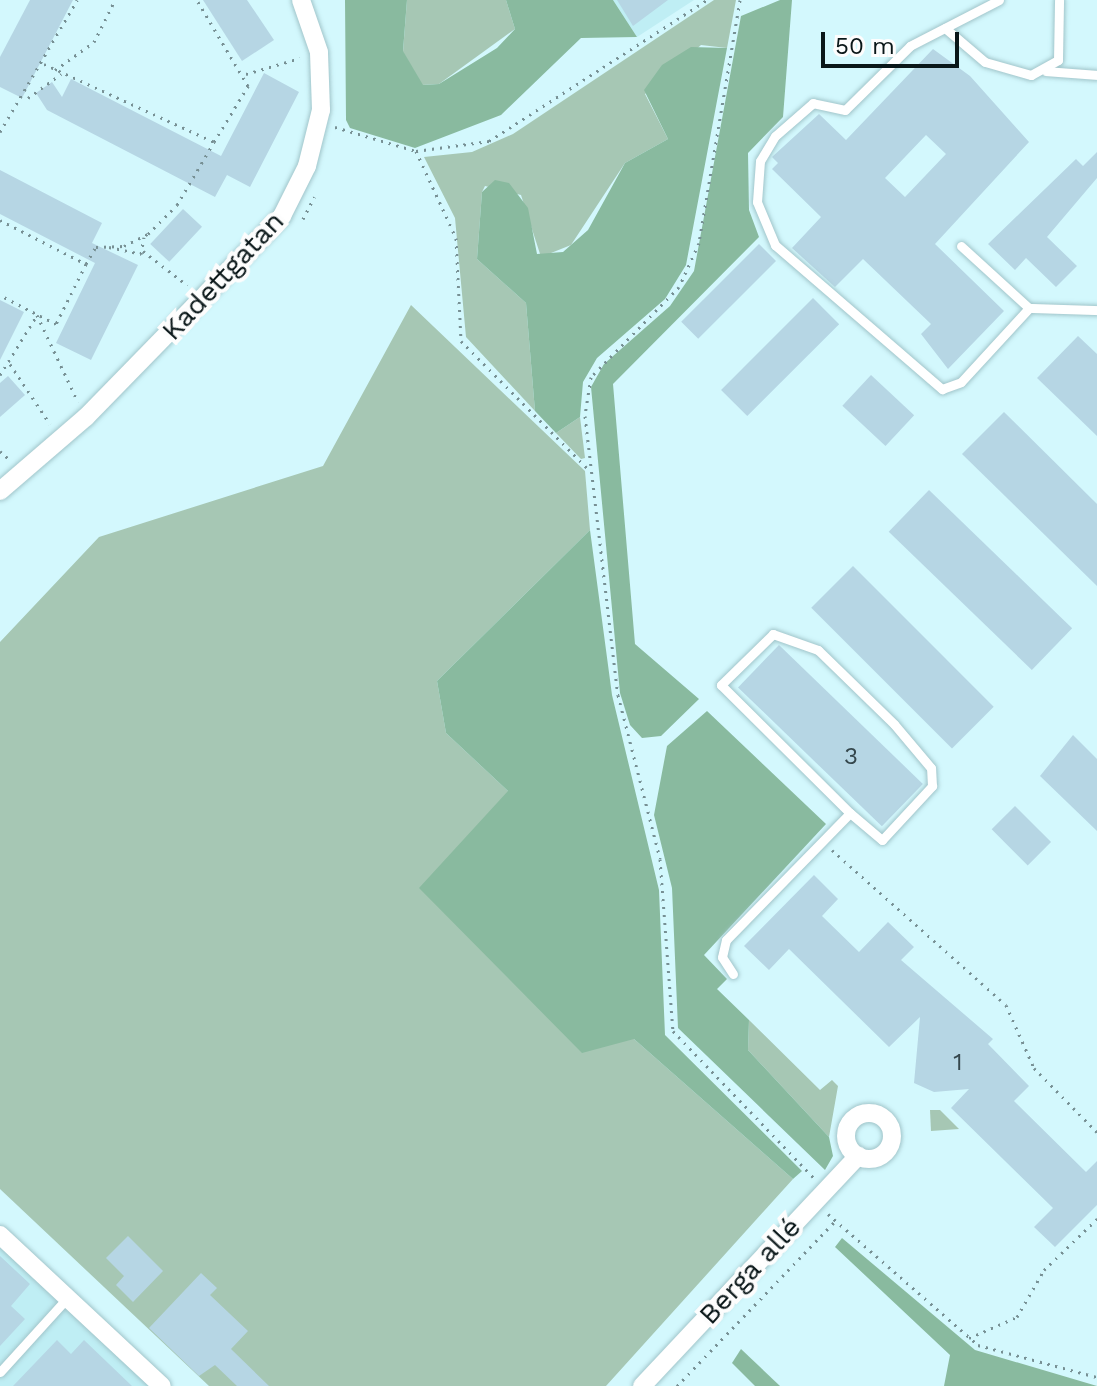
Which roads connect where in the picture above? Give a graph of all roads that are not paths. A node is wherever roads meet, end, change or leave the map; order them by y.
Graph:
1 (301, 0) edge
2 (999, 0) edge
3 (1059, 0) edge
4 (945, 28) junction
5 (1046, 71) junction
6 (1097, 75) edge
7 (961, 246) dead end
8 (1029, 308) junction
9 (1097, 310) edge
10 (0, 491) edge
11 (850, 813) junction
12 (733, 974) dead end
13 (858, 1156) dead end
14 (0, 1235) edge
15 (67, 1298) junction
16 (0, 1372) edge
17 (162, 1386) edge
18 (642, 1386) edge

1 - 10 street, Kadettgatan
2 - 4 lane
3 - 5 lane
4 - 5 lane
4 - 8 lane
5 - 6 lane
7 - 8 lane
8 - 9 lane
11 - 11 lane
11 - 12 lane
13 - 18 street, Berga allé
14 - 15 street
15 - 16 lane
15 - 17 street

